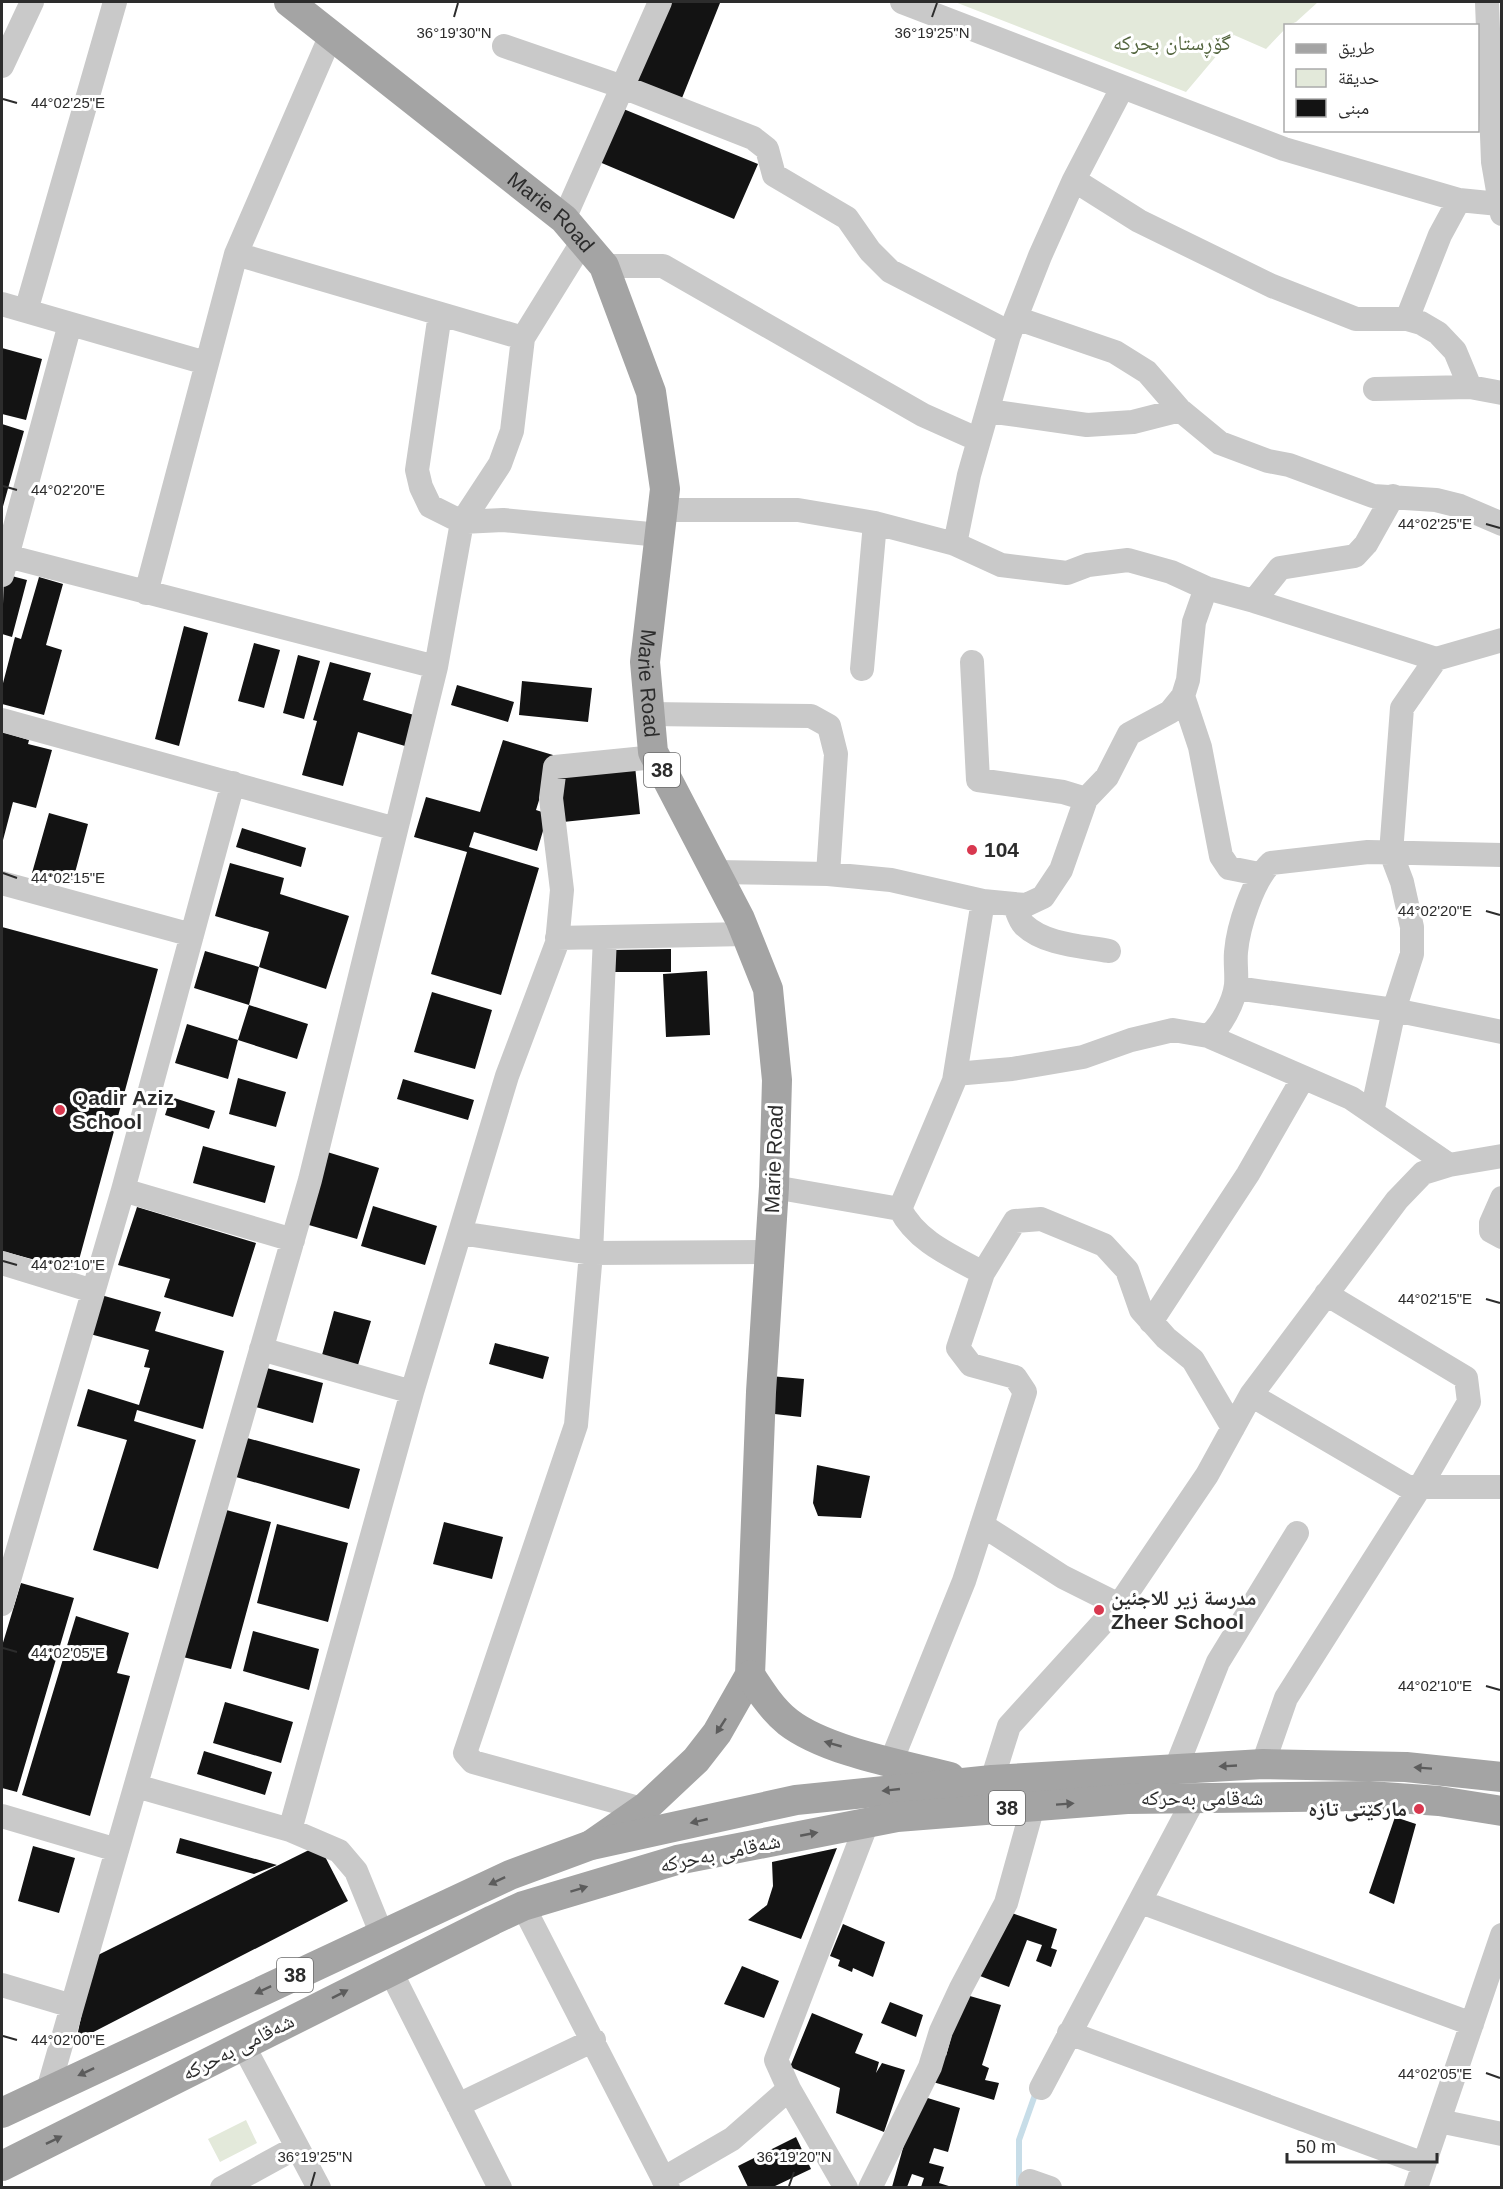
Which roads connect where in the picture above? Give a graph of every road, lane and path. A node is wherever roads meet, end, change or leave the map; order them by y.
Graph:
1 (32, 2) edge
2 (115, 2) edge
3 (289, 2) edge
4 (660, 2) edge
5 (902, 2) edge
6 (1487, 2) edge
7 (331, 34) junction
8 (504, 46) dead end
9 (2, 66) edge
10 (623, 87) junction
11 (1122, 88) junction
12 (1074, 180) junction
13 (1459, 200) junction
14 (1500, 209) edge
15 (564, 219) junction
16 (583, 241) junction
17 (236, 254) junction
18 (604, 266) junction
19 (2, 304) edge
20 (26, 311) junction
21 (440, 314) junction
22 (1407, 319) junction
23 (70, 324) junction
24 (1013, 325) junction
25 (523, 338) junction
26 (206, 363) junction
27 (1470, 387) junction
28 (1375, 389) dead end
29 (1502, 393) edge
30 (1180, 410) junction
31 (988, 411) junction
32 (979, 440) junction
33 (1393, 496) junction
34 (462, 522) junction
35 (662, 523) junction
36 (875, 523) junction
37 (1502, 524) edge
38 (955, 544) junction
39 (4, 566) edge
40 (1206, 588) junction
41 (146, 592) junction
42 (1254, 601) junction
43 (1502, 640) edge
44 (1436, 659) junction
45 (972, 662) dead end
46 (436, 667) junction
47 (862, 669) dead end
48 (1183, 696) junction
49 (650, 714) junction
50 (2, 720) edge
51 (655, 757) junction
52 (233, 783) junction
53 (1086, 799) junction
54 (396, 829) junction
55 (1391, 853) junction
56 (1502, 855) edge
57 (715, 872) junction
58 (828, 874) junction
59 (1259, 874) junction
60 (2, 883) edge
61 (983, 901) junction
62 (1014, 904) junction
63 (746, 934) junction
64 (192, 935) junction
65 (605, 937) junction
66 (557, 938) junction
67 (1109, 951) dead end
68 (1236, 988) junction
69 (1394, 1010) junction
70 (1502, 1032) edge
71 (1208, 1036) junction
72 (955, 1074) junction
73 (1303, 1078) junction
74 (1372, 1112) junction
75 (1502, 1156) edge
76 (1449, 1165) junction
77 (774, 1187) junction
78 (123, 1190) junction
79 (1502, 1198) edge
80 (900, 1209) junction
81 (460, 1233) junction
82 (1502, 1237) edge
83 (293, 1240) junction
84 (771, 1252) junction
85 (591, 1253) junction
86 (2, 1263) edge
87 (983, 1273) junction
88 (93, 1291) junction
89 (1326, 1294) junction
90 (1151, 1322) junction
91 (261, 1349) junction
92 (412, 1392) junction
93 (1251, 1395) junction
94 (1233, 1428) junction
95 (1420, 1487) junction
96 (1502, 1487) edge
97 (982, 1525) junction
98 (1297, 1533) dead end
99 (2, 1604) edge
100 (1119, 1605) junction
101 (750, 1675) junction
102 (891, 1762) junction
103 (1263, 1764) junction
104 (1176, 1768) junction
105 (1493, 1775) edge
106 (981, 1781) junction
107 (1368, 1782) junction
108 (136, 1786) junction
109 (1194, 1799) junction
110 (1033, 1806) junction
111 (1489, 1808) edge
112 (642, 1809) junction
113 (2, 1816) edge
114 (867, 1823) junction
115 (290, 1830) junction
116 (591, 1845) junction
117 (117, 1850) junction
118 (1141, 1902) junction
119 (523, 1906) junction
120 (382, 1935) junction
121 (1502, 1935) edge
122 (390, 1970) junction
123 (2, 1985) edge
124 (72, 2006) junction
125 (1472, 2024) junction
126 (1069, 2032) junction
127 (594, 2040) junction
128 (243, 2045) junction
129 (1041, 2088) dead end
130 (789, 2089) junction
131 (48, 2090) junction
132 (458, 2105) junction
133 (2, 2113) edge
134 (1439, 2121) junction
135 (1502, 2134) edge
136 (297, 2147) junction
137 (1424, 2164) junction
138 (2, 2166) edge
139 (666, 2183) edge
140 (222, 2187) edge
141 (319, 2187) edge
142 (500, 2187) edge
143 (846, 2187) edge
144 (870, 2187) edge
145 (1416, 2187) edge

1 - 9 street
2 - 20 street
3 - 7 main road, Marie Road / 38
4 - 10 street
5 - 11 street
6 - 14 street
7 - 15 main road, Marie Road / 38
7 - 17 street
8 - 10 street
10 - 15 street
10 - 24 street
11 - 12 street
11 - 13 street
12 - 22 street
12 - 24 street
13 - 14 street
13 - 22 street
15 - 16 main road, Marie Road / 38
16 - 18 main road, Marie Road / 38
16 - 25 street
17 - 21 street
17 - 26 street
18 - 32 street
18 - 35 main road, Marie Road / 38
19 - 20 street
20 - 23 street
21 - 25 street
21 - 34 street
22 - 27 street
23 - 26 street
23 - 39 street
24 - 30 street
24 - 31 street
25 - 34 street
26 - 41 street
27 - 28 street
27 - 29 street
30 - 31 street
30 - 33 street
31 - 32 street
32 - 38 street
33 - 37 street
33 - 42 street
34 - 35 street
34 - 46 street
35 - 36 street
35 - 49 main road, Marie Road / 38
36 - 38 street
36 - 47 street
38 - 40 street
39 - 41 street
40 - 42 street
40 - 48 street
41 - 46 street
42 - 44 street
43 - 44 street
44 - 55 street
45 - 53 street
46 - 54 street
48 - 53 street
48 - 59 street
49 - 51 main road, Marie Road / 38
49 - 58 street
50 - 52 street
51 - 57 main road, Marie Road / 38
51 - 66 street
52 - 54 street
52 - 64 street
53 - 62 street
54 - 83 street
55 - 56 street
55 - 59 street
55 - 69 street
57 - 58 street
57 - 63 main road, Marie Road / 38
58 - 61 street
59 - 68 street
60 - 64 street
61 - 62 street
61 - 72 street
62 - 67 street
63 - 65 street
63 - 77 main road, Marie Road / 38
64 - 78 street
65 - 66 street
65 - 85 street
66 - 81 street
68 - 69 street
68 - 71 street
69 - 70 street
69 - 74 street
71 - 72 street
71 - 73 street
72 - 80 street
73 - 74 street
73 - 90 street
74 - 76 street
75 - 76 street
76 - 89 street
77 - 80 street
77 - 84 main road, Marie Road / 38
78 - 83 street
78 - 88 street
79 - 82 street
80 - 87 street
81 - 85 street
81 - 92 street
83 - 91 street
84 - 85 street
84 - 101 main road, Marie Road / 38
85 - 112 street
86 - 88 street
87 - 90 street
87 - 97 street
88 - 99 street
89 - 93 street
89 - 95 street
90 - 94 street
91 - 92 street
91 - 108 street
92 - 115 street
93 - 94 street
93 - 95 street
94 - 100 street
95 - 96 street
95 - 103 street
97 - 100 street
97 - 102 street
98 - 104 street
100 - 106 street
102 -> 101 main road, 38
101 -> 112 main road, 38
102 - 106 main road, 38
103 -> 104 main road, شەقامی بەحرکە / 38
103 - 107 main road, شەقامی بەحرکە / 38
104 - 106 main road, شەقامی بەحرکە / 38
105 -> 107 main road, شەقامی بەحرکە / 38
105 - 111 main road
106 -> 116 main road, شەقامی بەحرکە / 38
107 - 109 main road, شەقامی بەحرکە / 38
107 - 111 main road, شەقامی بەحرکە / 38
108 - 115 street
108 - 117 street
110 -> 109 main road, شەقامی بەحرکە / 38
109 - 118 street
110 - 114 main road, شەقامی بەحرکە / 38
110 - 144 street
112 - 116 main road, 38
113 - 117 street
119 -> 114 main road, شەقامی بەحرکە / 38
114 - 130 street
115 - 120 street
116 -> 120 main road, شەقامی بەحرکە / 38
117 - 124 street
118 - 125 street
118 - 126 street
119 - 122 main road, شەقامی بەحرکە / 38
119 - 127 street
120 -> 131 main road, شەقامی بەحرکە / 38
121 - 125 street
128 -> 122 main road, شەقامی بەحرکە / 38
122 - 132 street
123 - 124 street
124 - 131 street
125 - 134 street
126 - 129 street
126 - 137 street
127 - 132 street
127 - 139 street
128 - 136 street
138 -> 128 main road, شەقامی بەحرکە / 38
130 - 139 street
130 - 143 street
131 - 133 main road, شەقامی بەحرکە / 38
132 - 142 street
134 - 135 street
134 - 137 street
136 - 140 street
136 - 141 street
137 - 145 street

